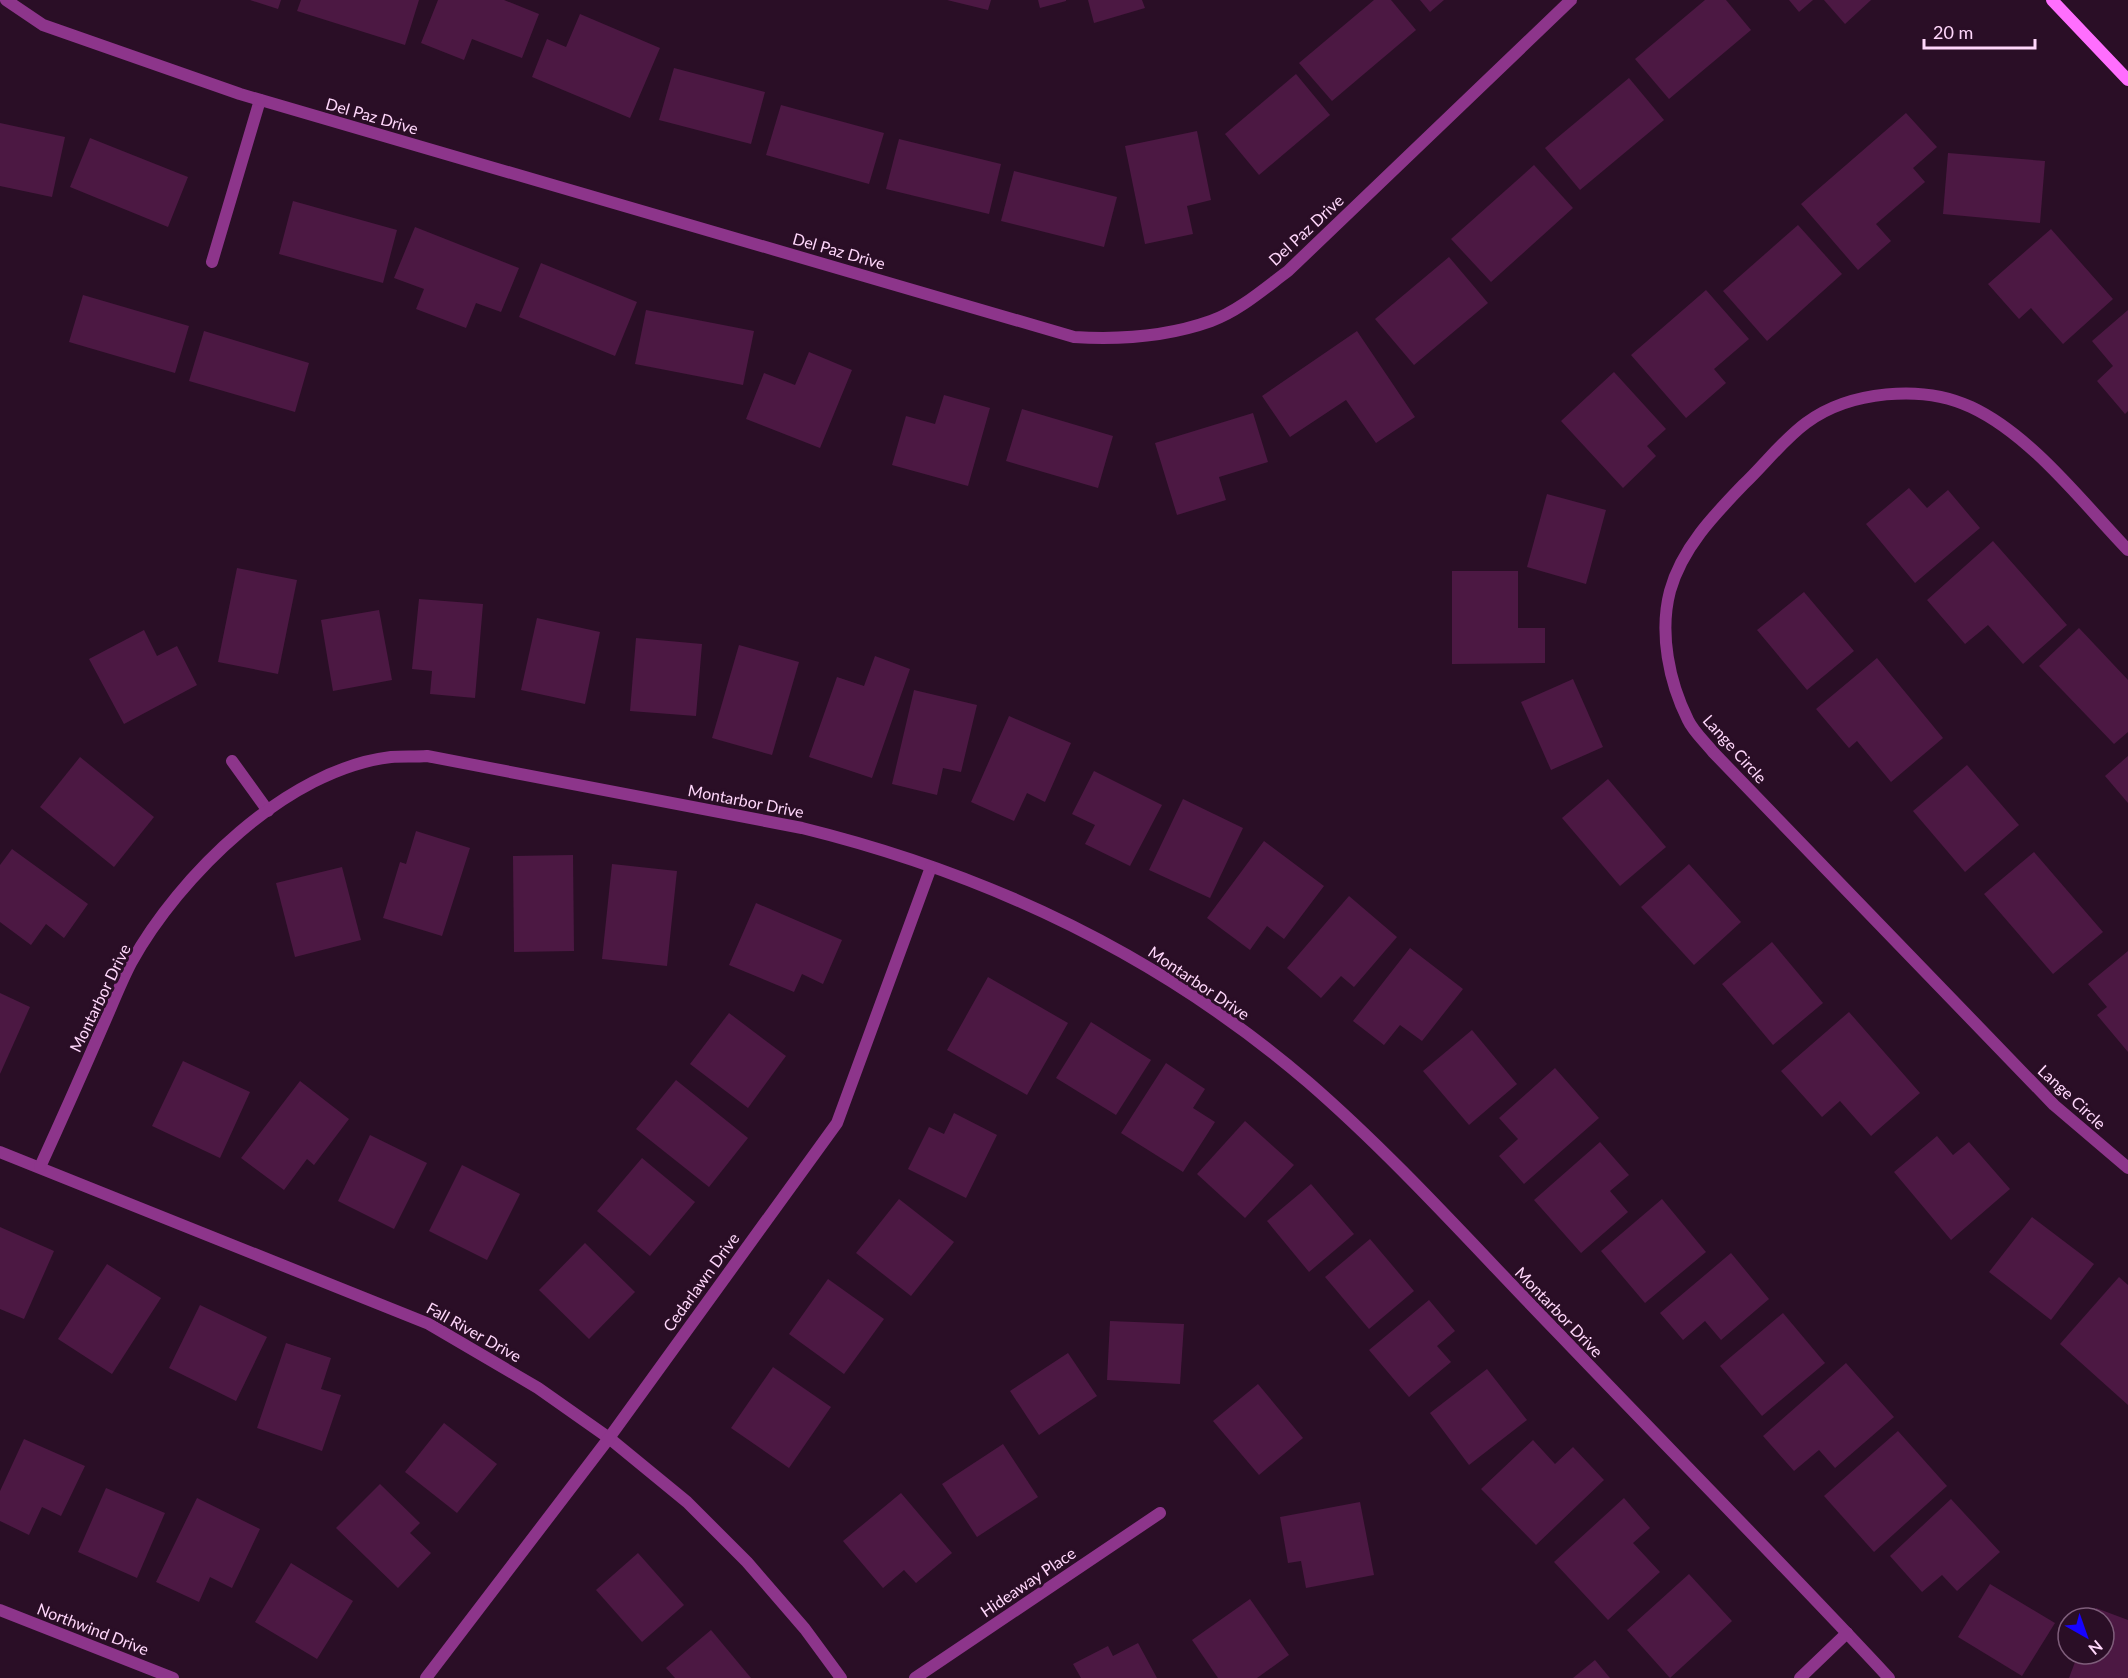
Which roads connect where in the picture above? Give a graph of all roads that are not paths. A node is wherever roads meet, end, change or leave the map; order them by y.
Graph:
1 (6, 0) edge
2 (1571, 0) edge
3 (2052, 0) edge
4 (2128, 80) edge
5 (260, 100) junction
6 (212, 262) dead end
7 (2128, 550) edge
8 (232, 761) dead end
9 (268, 811) junction
10 (931, 867) junction
11 (0, 1152) edge
12 (40, 1167) junction
13 (2128, 1168) edge
14 (609, 1438) junction
15 (1160, 1513) dead end
16 (0, 1610) edge
17 (1847, 1633) junction
18 (173, 1678) edge
19 (426, 1678) edge
20 (841, 1678) edge
21 (915, 1678) edge
22 (1800, 1678) edge
23 (1889, 1678) edge

1 - 5 street, Del Paz Drive
2 - 5 street, Del Paz Drive
3 - 4 street
5 - 6 street
7 - 13 street, Lange Circle
8 - 9 street
9 - 10 street, Montarbor Drive
9 - 12 street, Montarbor Drive
10 - 14 street, Cedarlawn Drive
10 - 17 street, Montarbor Drive
11 - 12 street, Fall River Drive
12 - 14 street, Fall River Drive
14 - 19 street, Cedarlawn Drive
14 - 20 street, Fall River Drive
15 - 21 street, Hideaway Place
16 - 18 street, Northwind Drive
17 - 22 street
17 - 23 street, Montarbor Drive

